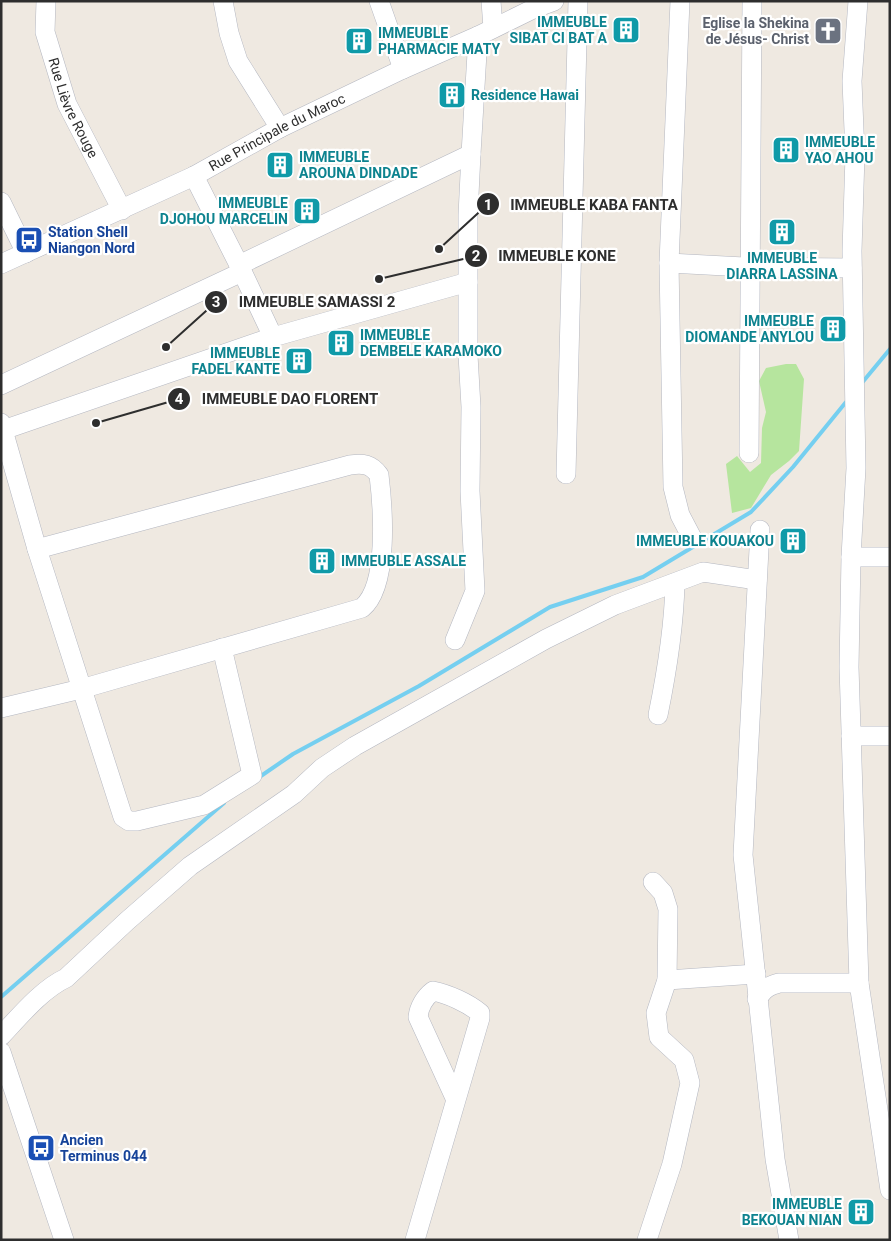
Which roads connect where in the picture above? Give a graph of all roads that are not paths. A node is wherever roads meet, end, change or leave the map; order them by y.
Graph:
1 (46, 1) edge
2 (222, 1) edge
3 (379, 1) edge
4 (492, 1) edge
5 (554, 1) edge
6 (578, 1) edge
7 (680, 1) edge
8 (752, 1) edge
9 (858, 1) edge
10 (486, 32) junction
11 (403, 69) junction
12 (280, 128) junction
13 (471, 154) junction
14 (194, 176) junction
15 (1, 202) edge
16 (122, 210) junction
17 (26, 254) junction
18 (669, 263) junction
19 (1, 264) edge
20 (750, 267) junction
21 (241, 268) junction
22 (852, 268) junction
23 (468, 282) junction
24 (273, 336) junction
25 (1, 385) edge
26 (2, 426) edge
27 (749, 453) dead end
28 (566, 474) dead end
29 (760, 530) dead end
30 (692, 538) dead end
31 (37, 550) junction
32 (851, 557) junction
33 (890, 557) edge
34 (757, 580) junction
35 (675, 583) junction
36 (455, 640) dead end
37 (222, 648) junction
38 (81, 689) junction
39 (1, 708) edge
40 (658, 715) dead end
41 (851, 736) junction
42 (890, 736) edge
43 (653, 882) dead end
44 (756, 974) junction
45 (667, 980) junction
46 (859, 983) junction
47 (757, 999) junction
48 (1, 1036) edge
49 (1, 1052) edge
50 (456, 1100) junction
51 (890, 1190) edge
52 (64, 1240) edge
53 (415, 1240) edge
54 (647, 1240) edge
55 (789, 1240) edge

1 - 16 street, Rue Lièvre Rouge
2 - 12 street
3 - 11 street
4 - 10 street
5 - 10 street, Rue Principale du Maroc
6 - 28 street
7 - 18 street
8 - 20 street
9 - 22 street
10 - 11 street, Rue Principale du Maroc
10 - 13 street
11 - 12 street, Rue Principale du Maroc
12 - 14 street, Rue Principale du Maroc
13 - 21 street
13 - 23 street
14 - 16 street, Rue Principale du Maroc
14 - 21 street
15 - 17 street
16 - 17 street, Rue Principale du Maroc
17 - 19 street, Rue Principale du Maroc
18 - 20 street
18 - 30 street
20 - 22 street
20 - 27 street
21 - 24 street
21 - 25 street
22 - 32 street
23 - 24 street
23 - 36 street
24 - 26 street
26 - 31 street
29 - 34 street
31 - 37 street
31 - 38 street
32 - 33 street
32 - 41 street
34 - 35 street
34 - 44 street
35 - 40 street
35 - 48 street
37 - 38 street
37 - 38 street
38 - 39 street
41 - 42 street
41 - 46 street
43 - 45 street
44 - 45 street
44 - 47 street
45 - 54 street
46 - 47 street
46 - 51 street
47 - 55 street
49 - 52 street
50 - 50 street
50 - 53 street

